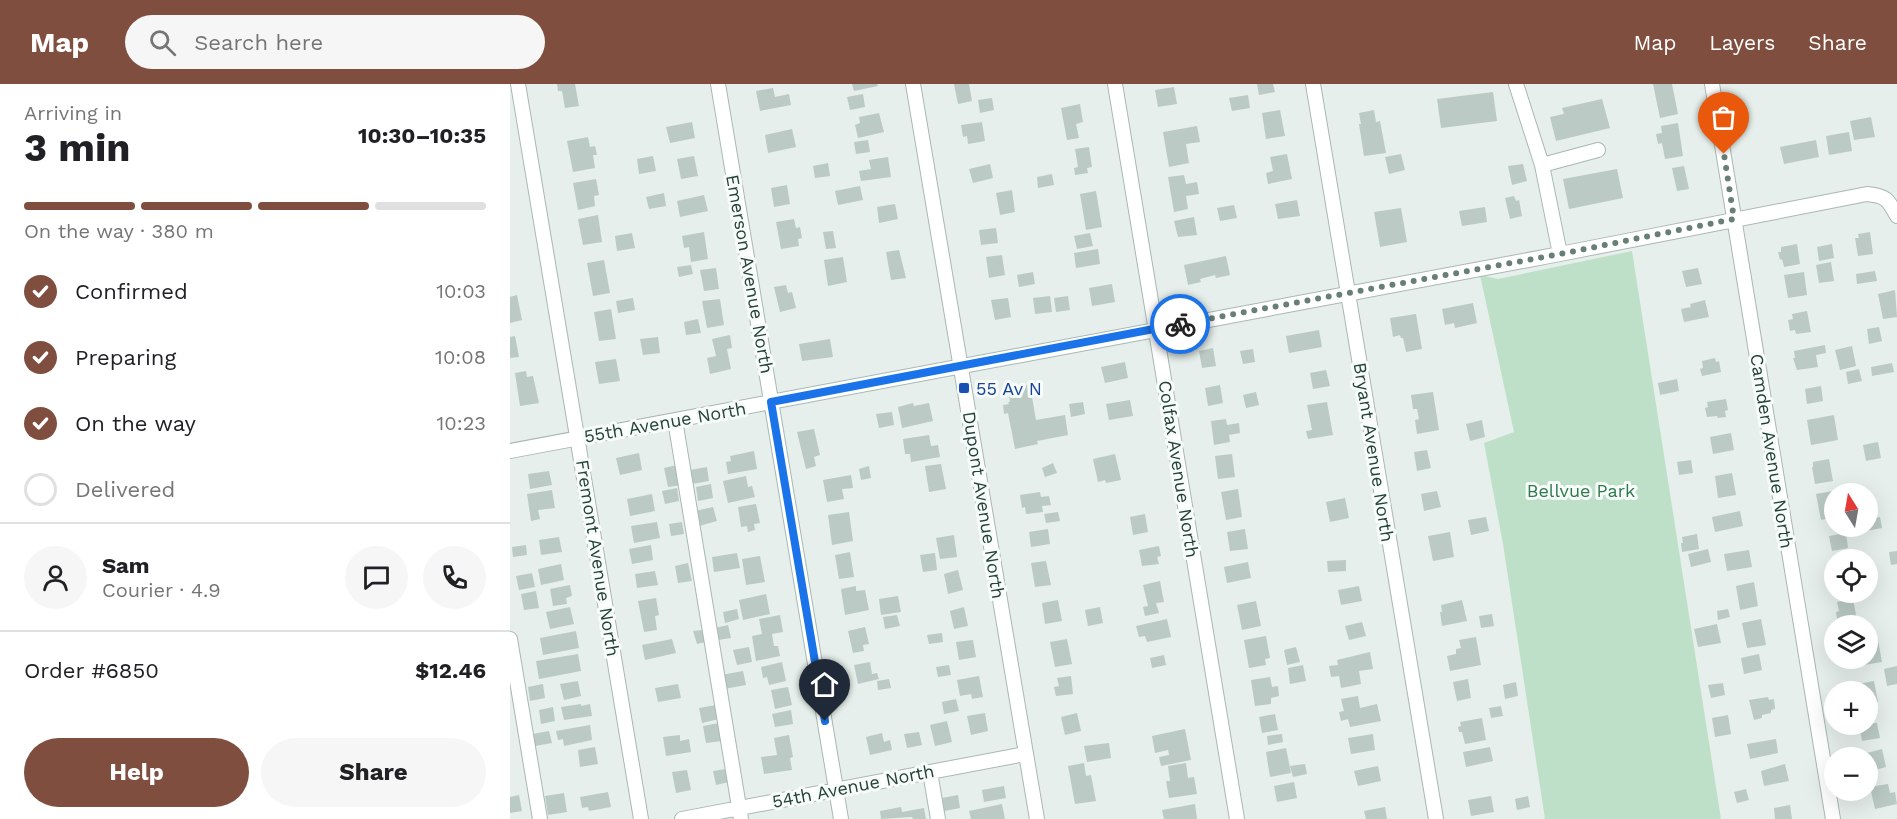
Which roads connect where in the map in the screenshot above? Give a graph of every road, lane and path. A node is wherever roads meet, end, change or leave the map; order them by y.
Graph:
1 (518, 84) edge
2 (718, 84) edge
3 (913, 84) edge
4 (1115, 84) edge
5 (1313, 84) edge
6 (1516, 84) edge
7 (1712, 84) edge
8 (1598, 150) dead end
9 (1542, 165) junction
10 (1897, 216) edge
11 (1734, 219) junction
12 (1560, 254) junction
13 (1348, 292) junction
14 (1155, 328) junction
15 (961, 366) junction
16 (771, 402) junction
17 (675, 420) junction
18 (578, 438) junction
19 (510, 451) edge
20 (510, 639) edge
21 (1025, 754) junction
22 (930, 772) junction
23 (836, 789) junction
24 (740, 813) edge
25 (540, 819) edge
26 (641, 819) edge
27 (682, 819) edge
28 (841, 819) edge
29 (938, 819) edge
30 (1037, 819) edge
31 (1237, 819) edge
32 (1436, 819) edge
33 (1833, 819) edge

1 - 18 street, Fremont Avenue North
2 - 16 street, Emerson Avenue North
3 - 15 street, Dupont Avenue North
4 - 14 street, Colfax Avenue North
5 - 13 street, Bryant Avenue North
6 - 9 street
7 - 11 street, Camden Avenue North
8 - 9 street
9 - 12 street
10 - 11 street, 55th Avenue North
11 - 12 street, 55th Avenue North
11 - 33 street, Camden Avenue North
12 - 13 street, 55th Avenue North
13 - 14 street, 55th Avenue North
13 - 32 street, Bryant Avenue North
14 - 15 street, 55th Avenue North
14 - 31 street, Colfax Avenue North
15 - 16 street, 55th Avenue North
15 - 21 street, Dupont Avenue North
16 - 17 street, 55th Avenue North
16 - 23 street, Emerson Avenue North
17 - 18 street, 55th Avenue North
17 - 24 street
18 - 19 street, 55th Avenue North
18 - 26 street, Fremont Avenue North
20 - 25 street
21 - 22 street, 54th Avenue North
21 - 30 street, Dupont Avenue North
22 - 23 street, 54th Avenue North
22 - 29 street
23 - 24 street, 54th Avenue North
23 - 28 street, Emerson Avenue North
24 - 27 street, 54th Avenue North

